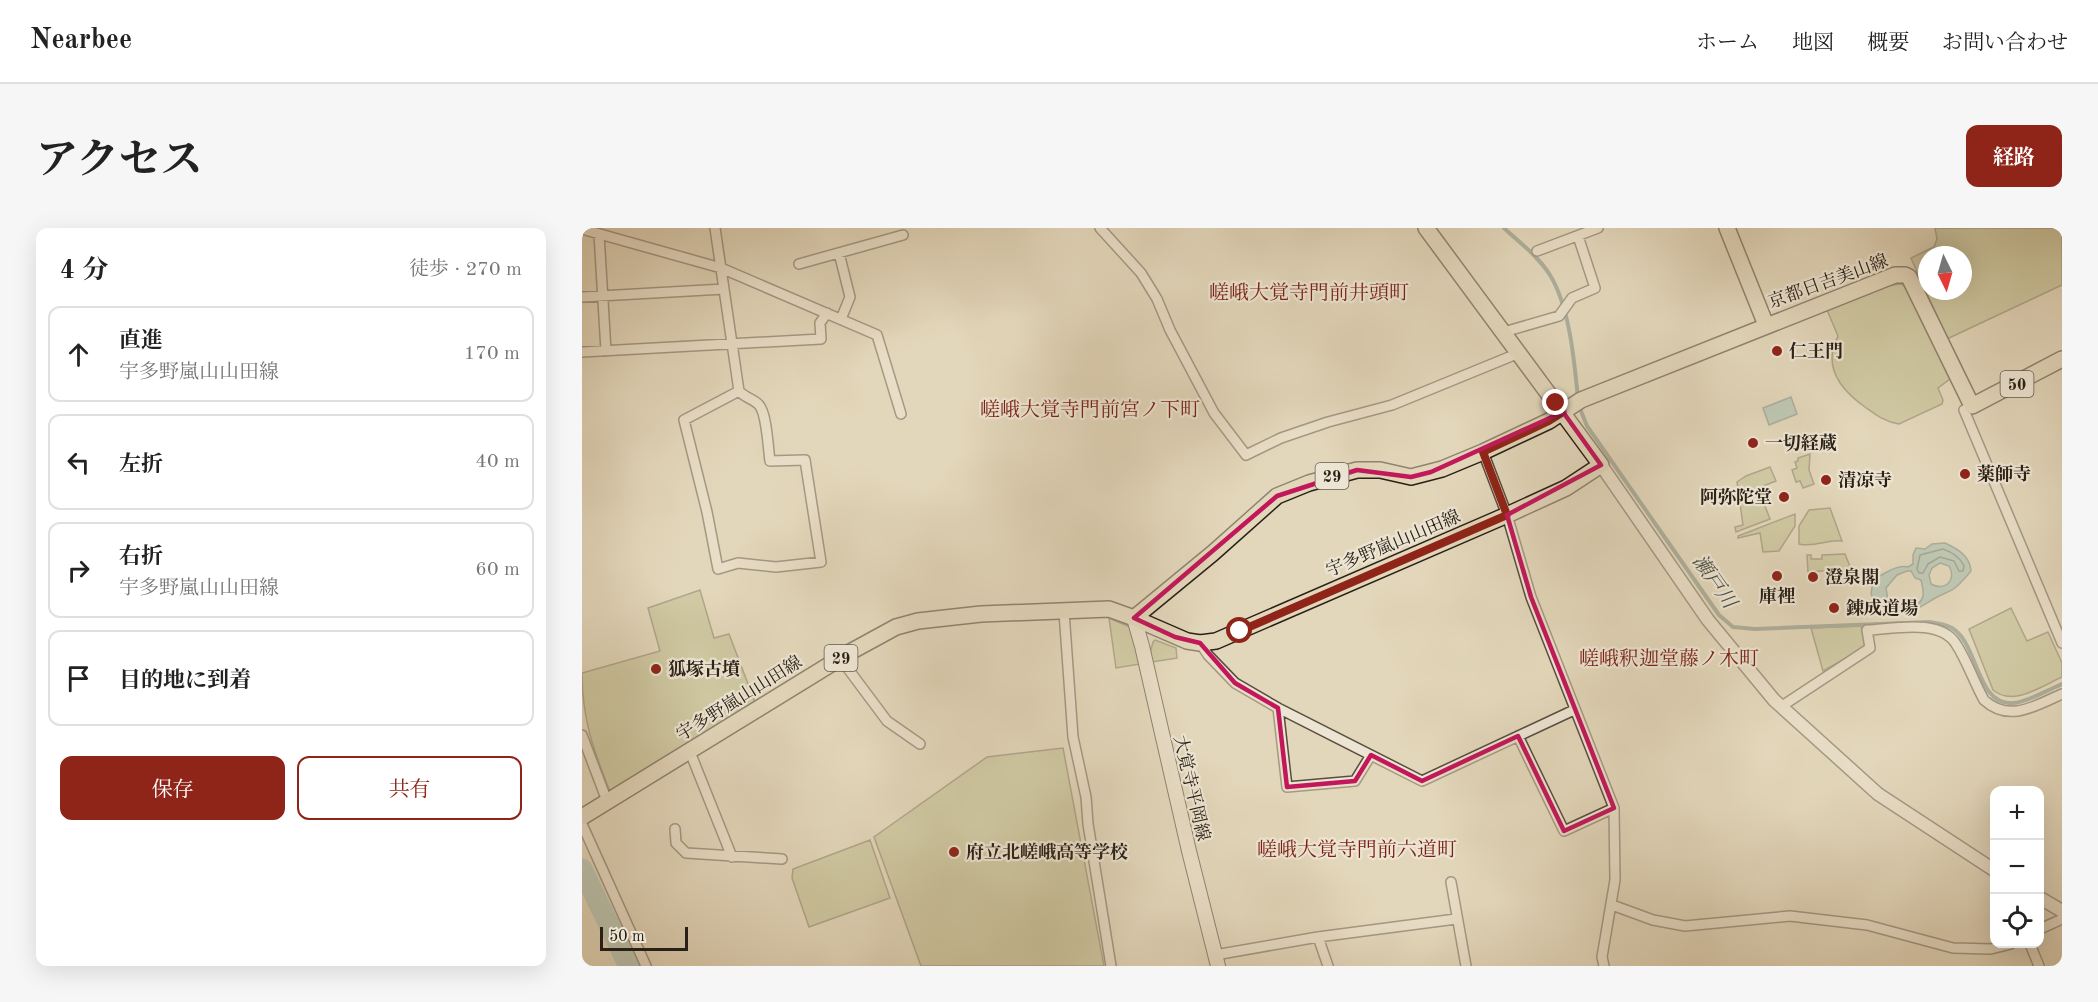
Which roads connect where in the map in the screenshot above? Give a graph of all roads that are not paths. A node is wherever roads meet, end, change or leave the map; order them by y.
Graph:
1 (715, 228) edge
2 (1100, 228) edge
3 (1426, 228) edge
4 (1598, 228) edge
5 (1727, 228) edge
6 (582, 230) edge
7 (599, 234) junction
8 (903, 235) dead end
9 (1578, 236) junction
10 (1537, 251) dead end
11 (839, 253) junction
12 (799, 264) dead end
13 (721, 268) junction
14 (724, 289) junction
15 (603, 296) junction
16 (582, 297) edge
17 (827, 313) junction
18 (841, 319) junction
19 (1766, 325) junction
20 (1504, 332) junction
21 (732, 344) junction
22 (606, 351) junction
23 (582, 352) edge
24 (1519, 353) junction
25 (2062, 360) edge
26 (740, 392) junction
27 (1572, 406) junction
28 (1972, 406) junction
29 (901, 414) dead end
30 (1483, 452) junction
31 (1601, 465) junction
32 (1507, 515) junction
33 (1064, 612) junction
34 (1134, 618) junction
35 (1200, 643) junction
36 (2062, 643) edge
37 (840, 658) junction
38 (2062, 694) edge
39 (1782, 706) junction
40 (1278, 708) junction
41 (1574, 710) junction
42 (582, 735) edge
43 (1518, 736) junction
44 (920, 744) dead end
45 (690, 752) junction
46 (1371, 755) junction
47 (607, 801) junction
48 (1614, 808) junction
49 (582, 817) edge
50 (582, 824) edge
51 (675, 829) dead end
52 (732, 857) junction
53 (782, 858) dead end
54 (1990, 867) edge
55 (1451, 882) dead end
56 (2044, 900) edge
57 (1612, 905) junction
58 (2062, 911) edge
59 (1456, 919) junction
60 (2062, 919) edge
61 (2044, 927) edge
62 (1318, 937) junction
63 (1995, 948) edge
64 (2032, 948) edge
65 (1216, 961) edge
66 (646, 966) edge
67 (1111, 966) edge
68 (1328, 966) edge
69 (1466, 966) edge
70 (1604, 966) edge
71 (2039, 966) edge

1 - 13 street
2 - 24 street
3 - 20 main road
4 - 9 street
5 - 19 main road
6 - 7 street
7 - 13 street
7 - 15 street
8 - 11 street
9 - 10 street
9 - 20 street
11 - 12 street
11 - 18 street
13 - 14 street
13 - 17 street
14 - 15 street
14 - 21 street
15 - 16 street
15 - 22 street
17 - 18 street
17 - 21 street
18 - 29 street
19 - 27 main road, 29
19 - 28 main road, 京都日吉美山線
20 - 24 main road
21 - 22 street
21 - 26 street
22 - 23 street
24 - 27 main road
25 - 28 main road, 50
26 - 26 street
27 - 30 main road, 29
27 - 31 main road
28 - 36 street
30 - 32 street
30 - 34 main road, 29
31 - 32 main road, 宇多野嵐山山田線 / 29
31 - 39 street
32 - 35 main road, 宇多野嵐山山田線 / 29
32 - 41 street
33 - 34 main road, 宇多野嵐山山田線 / 29
33 - 37 main road, 宇多野嵐山山田線 / 29
33 - 67 street
34 - 35 main road, 宇多野嵐山山田線 / 29
34 - 65 main road, 大覚寺平岡線
35 - 40 street
37 - 44 street
37 - 45 main road, 宇多野嵐山山田線 / 29
38 - 39 street
39 - 54 street
40 - 46 street
40 - 46 street
41 - 43 street
41 - 48 street
42 - 47 street
43 - 46 street
43 - 48 street
45 - 47 main road, 宇多野嵐山山田線 / 29
45 - 52 street
47 - 49 main road, 宇多野嵐山山田線 / 29
48 - 57 street
50 - 66 street
51 - 52 street
52 - 53 street
55 - 59 street
56 - 58 street
57 - 63 street
57 - 70 street
59 - 62 street
59 - 69 street
60 - 61 street
62 - 65 street
62 - 68 street
64 - 71 street

